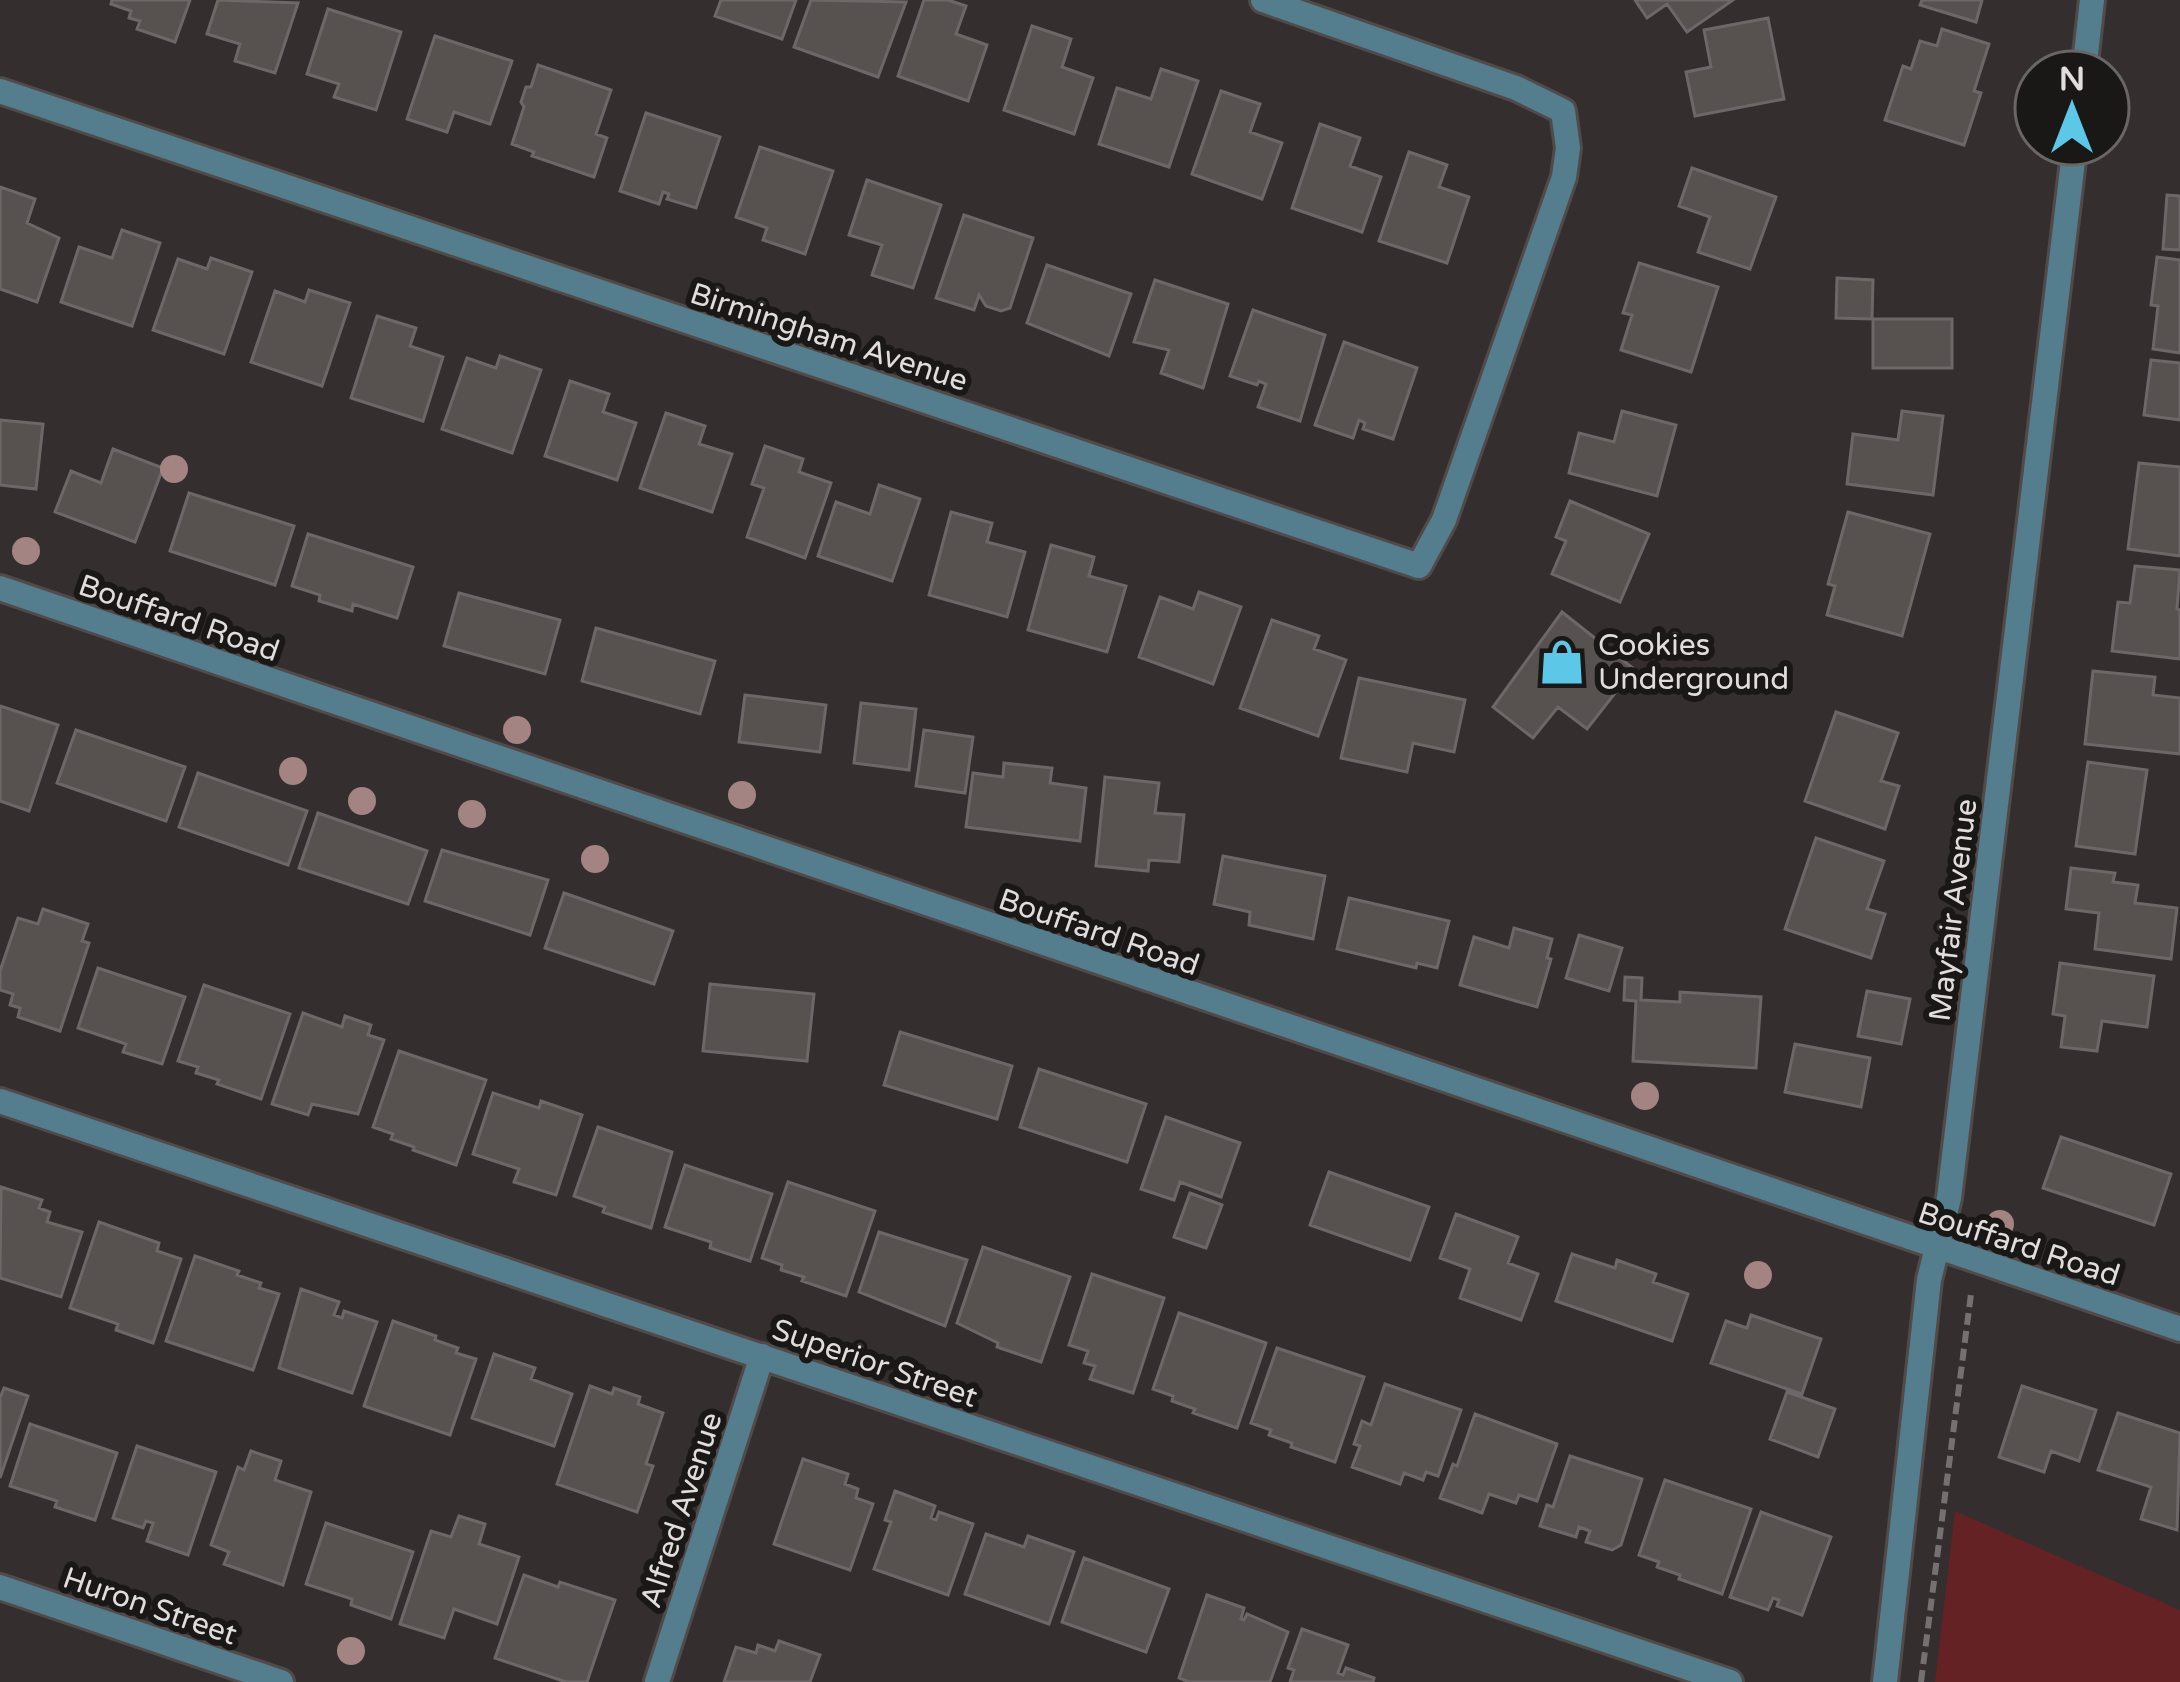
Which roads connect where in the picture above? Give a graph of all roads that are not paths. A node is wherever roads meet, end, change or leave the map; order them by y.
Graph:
1 (1263, 0) edge
2 (2092, 0) edge
3 (2087, 48) edge
4 (0, 91) edge
5 (2072, 168) edge
6 (0, 588) edge
7 (0, 1101) edge
8 (1937, 1248) junction
9 (2180, 1329) edge
10 (763, 1356) junction
11 (0, 1587) edge
12 (281, 1682) edge
13 (657, 1682) edge
14 (1730, 1682) edge
15 (1885, 1682) edge

1 - 4 street, Birmingham Avenue
2 - 3 street
5 - 8 street, Mayfair Avenue
6 - 8 street, Bouffard Road
7 - 10 street, Superior Street
8 - 9 street, Bouffard Road
8 - 15 street, Mayfair Avenue
10 - 13 street, Alfred Avenue
10 - 14 street, Superior Street
11 - 12 street, Huron Street

